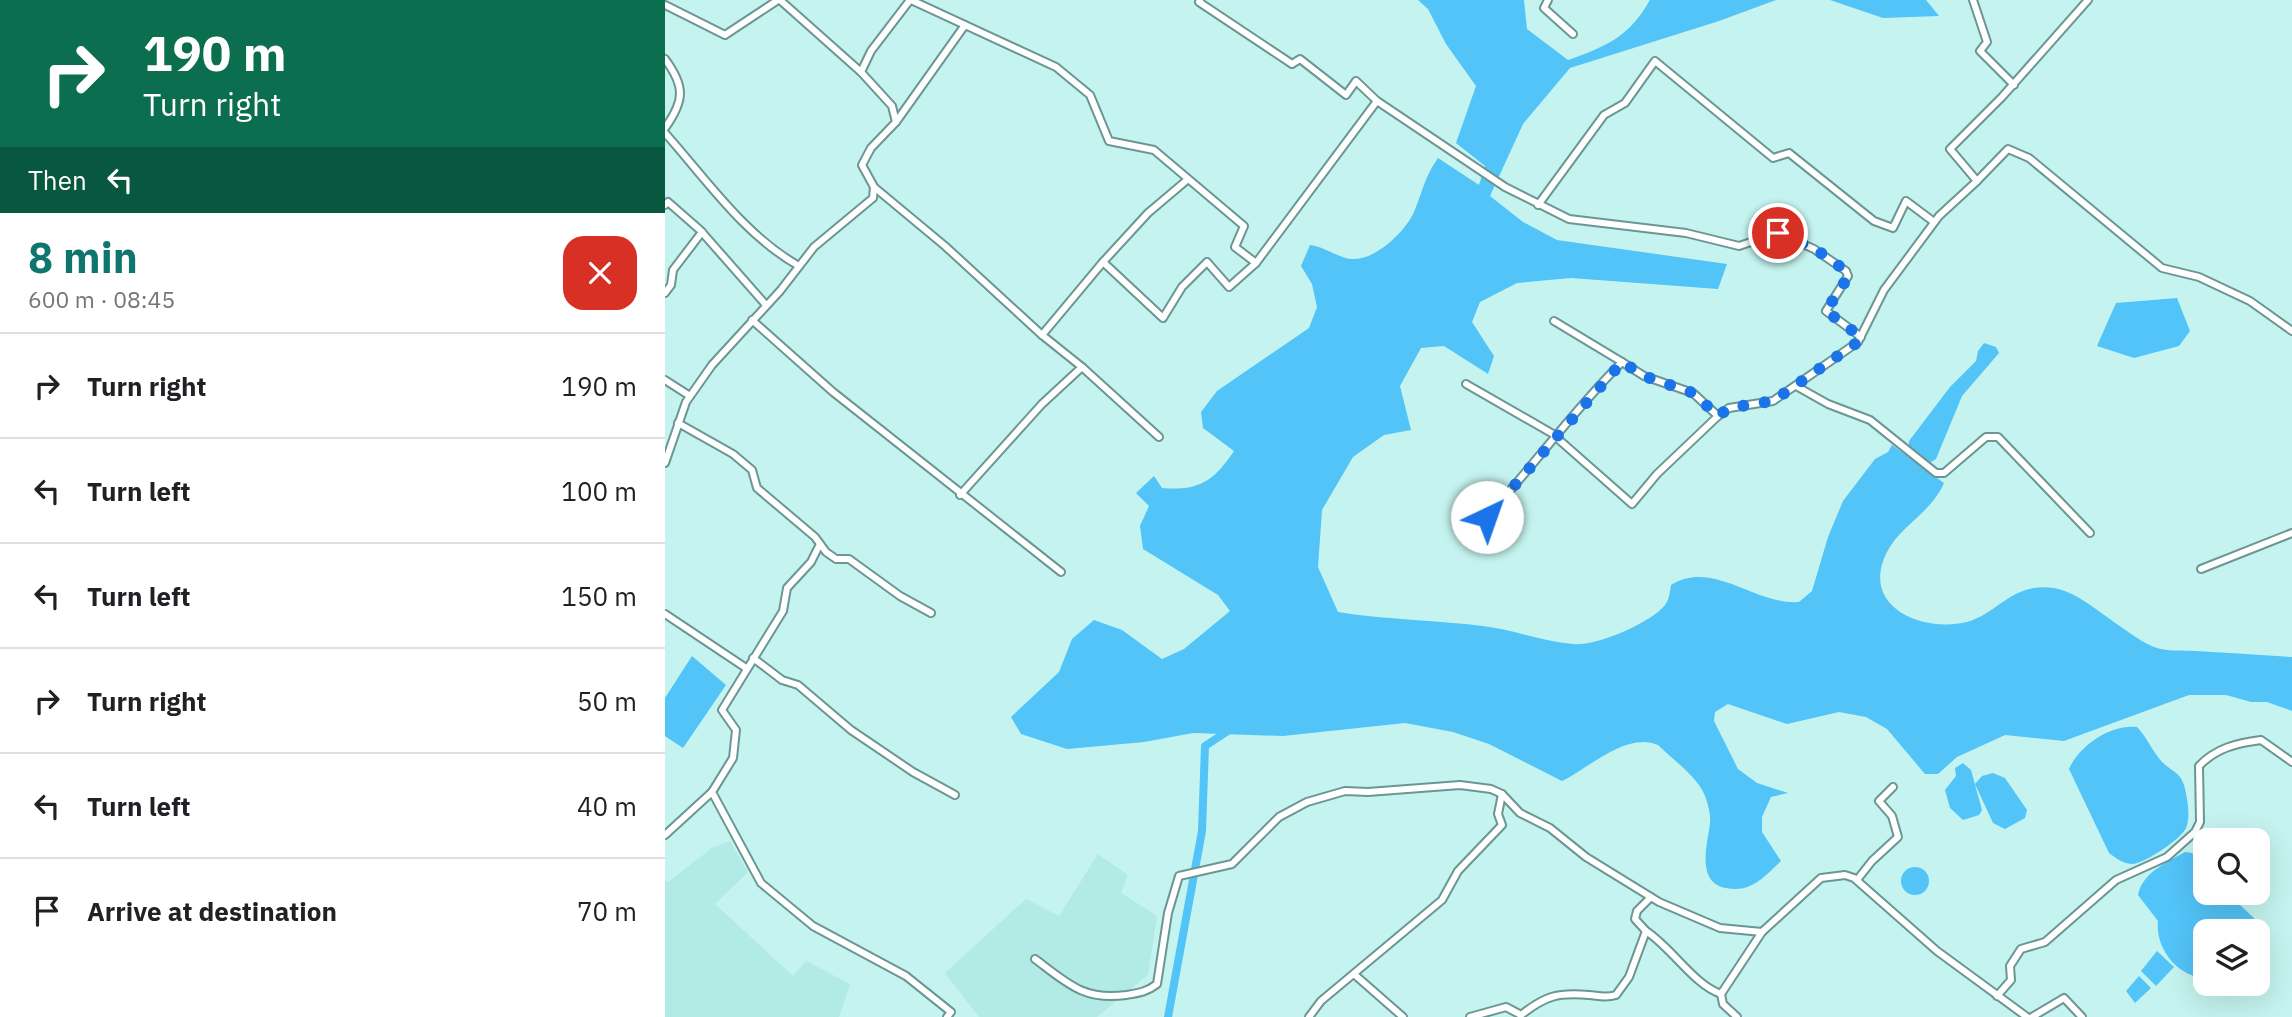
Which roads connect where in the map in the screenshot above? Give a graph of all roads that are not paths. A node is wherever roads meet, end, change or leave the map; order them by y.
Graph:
1 (779, 0) edge
2 (911, 0) edge
3 (1200, 0) edge
4 (1548, 0) edge
5 (1973, 0) edge
6 (2088, 0) edge
7 (665, 5) edge
8 (965, 25) junction
9 (1573, 34) dead end
10 (665, 59) edge
11 (861, 72) junction
12 (2014, 85) junction
13 (1377, 101) junction
14 (896, 122) junction
15 (665, 130) edge
16 (1187, 180) junction
17 (1977, 181) junction
18 (874, 187) junction
19 (665, 205) edge
20 (1538, 205) junction
21 (1934, 222) junction
22 (702, 232) junction
23 (1103, 262) junction
24 (1256, 263) junction
25 (799, 266) junction
26 (665, 293) edge
27 (766, 305) junction
28 (752, 320) junction
29 (1554, 321) dead end
30 (2292, 331) edge
31 (1042, 335) junction
32 (1861, 337) junction
33 (1622, 362) junction
34 (1082, 367) junction
35 (665, 380) edge
36 (1467, 384) dead end
37 (1796, 386) junction
38 (690, 396) junction
39 (1718, 416) junction
40 (678, 424) junction
41 (1159, 437) dead end
42 (1557, 438) junction
43 (665, 463) edge
44 (960, 495) junction
45 (1487, 517) dead end
46 (2090, 533) dead end
47 (2292, 533) edge
48 (820, 544) junction
49 (2201, 569) dead end
50 (1061, 572) dead end
51 (931, 612) dead end
52 (665, 614) edge
53 (753, 658) junction
54 (746, 668) junction
55 (2292, 762) edge
56 (1893, 787) dead end
57 (712, 792) junction
58 (1502, 793) junction
59 (955, 794) dead end
60 (665, 835) edge
61 (1857, 880) junction
62 (1651, 897) junction
63 (1646, 931) junction
64 (1762, 932) junction
65 (1035, 959) dead end
66 (1355, 975) junction
67 (1721, 994) junction
68 (1997, 996) junction
69 (949, 1015) edge
70 (958, 1017) edge
71 (1309, 1017) edge
72 (1403, 1017) edge
73 (1471, 1017) edge
74 (1737, 1017) edge
75 (2030, 1017) edge
76 (2082, 1017) edge

1 - 7 street
1 - 11 street
2 - 8 street
2 - 11 street
3 - 13 street
4 - 9 street
5 - 12 street
6 - 12 street
8 - 14 street
8 - 16 street
10 - 15 street
11 - 14 street
12 - 17 street
13 - 20 street
13 - 24 street
14 - 18 street
15 - 25 street
16 - 23 street
16 - 24 street
17 - 21 street
17 - 30 street
18 - 25 street
18 - 31 street
19 - 22 street
20 - 21 street
20 - 32 street
21 - 32 street
22 - 26 street
22 - 27 street
23 - 24 street
23 - 31 street
25 - 27 street
27 - 28 street
28 - 38 street
28 - 44 street
29 - 33 street
31 - 34 street
32 - 37 street
33 - 39 street
33 - 42 street
34 - 41 street
34 - 44 street
35 - 38 street
36 - 42 street
37 - 39 street
37 - 46 street
38 - 40 street
39 - 42 street
40 - 43 street
40 - 48 street
42 - 45 street
44 - 50 street
47 - 49 street
48 - 51 street
48 - 53 street
52 - 54 street
53 - 54 street
53 - 59 street
54 - 57 street
55 - 68 street
56 - 61 street
57 - 60 street
57 - 69 street
58 - 62 street
58 - 65 street
58 - 66 street
61 - 64 street
61 - 68 street
62 - 63 street
62 - 64 street
63 - 67 street
63 - 73 street
64 - 67 street
66 - 71 street
66 - 72 street
67 - 74 street
68 - 75 street
69 - 70 street
75 - 76 street

